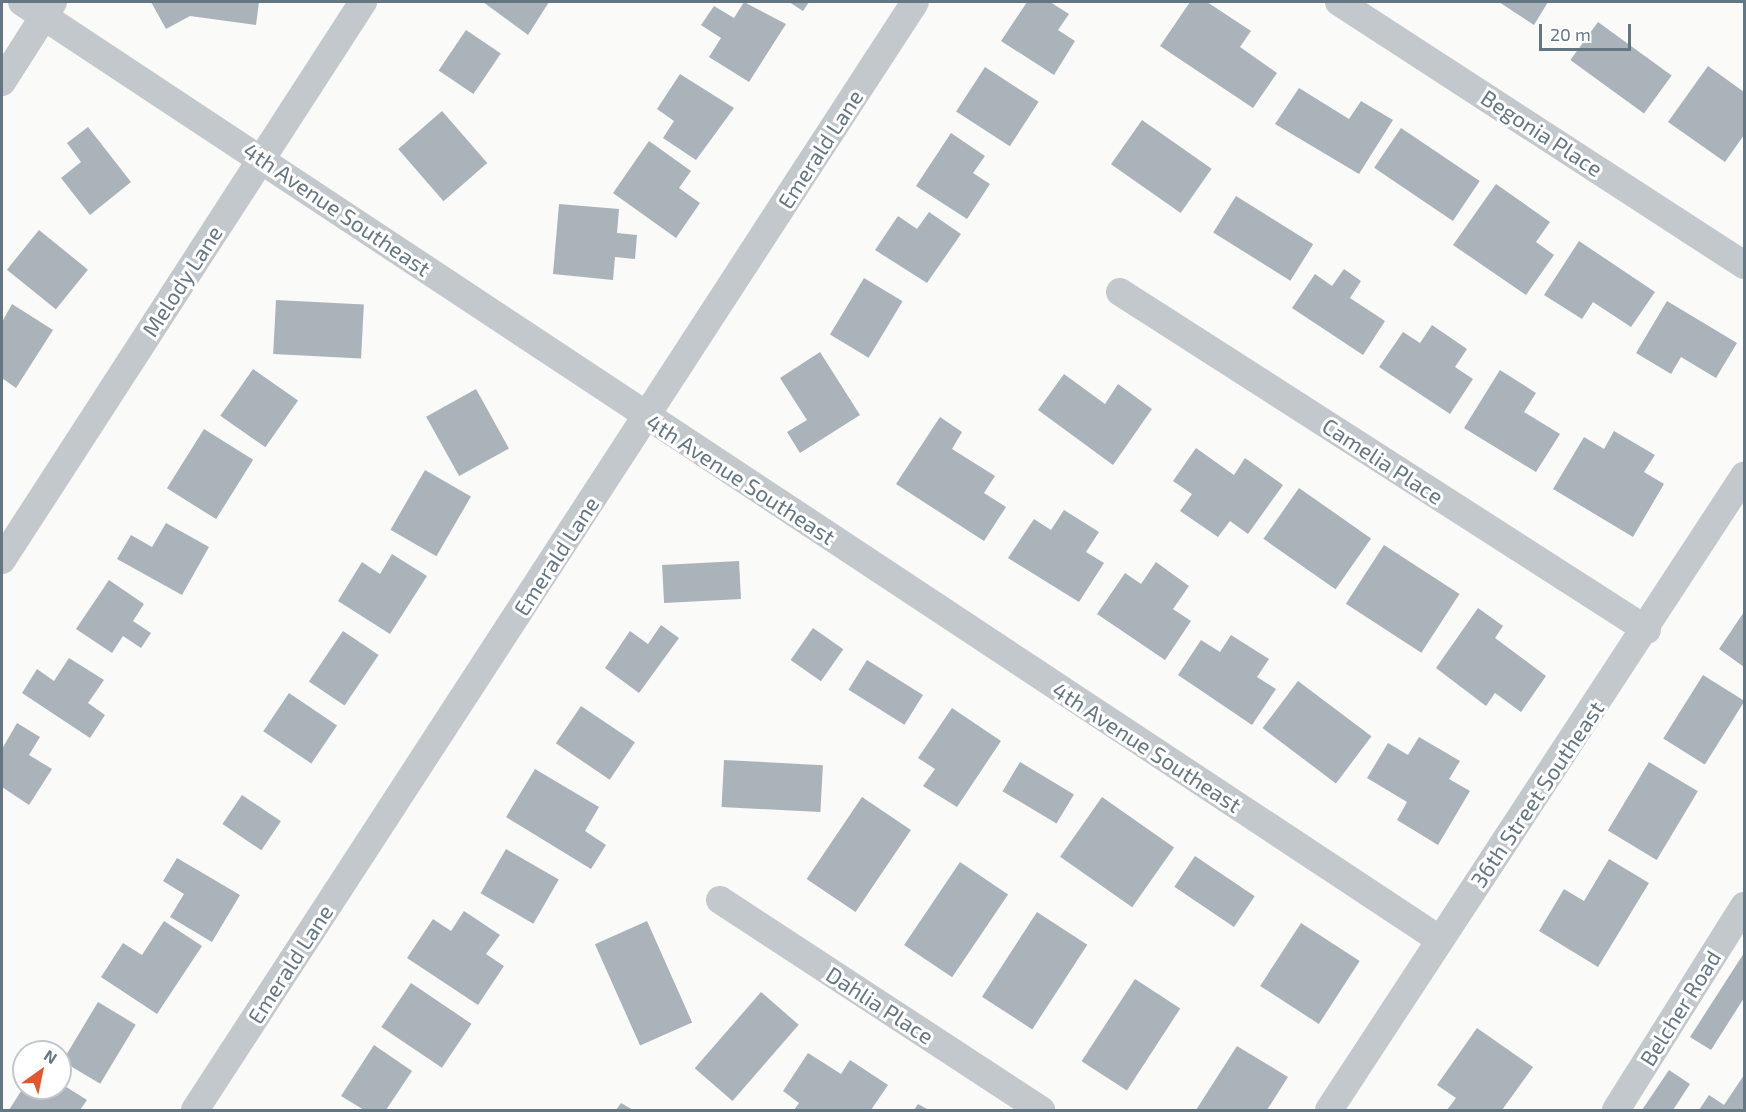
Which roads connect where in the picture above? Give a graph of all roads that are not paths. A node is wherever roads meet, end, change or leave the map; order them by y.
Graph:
1 (363, 2) edge
2 (915, 2) edge
3 (1339, 2) edge
4 (40, 6) edge
5 (2, 82) edge
6 (261, 158) junction
7 (1744, 265) edge
8 (1120, 292) dead end
9 (646, 417) junction
10 (1744, 476) edge
11 (2, 560) edge
12 (1647, 630) junction
13 (720, 900) dead end
14 (1744, 906) edge
15 (1440, 940) junction
16 (195, 1110) edge
17 (1041, 1110) edge
18 (1329, 1110) edge
19 (1616, 1110) edge

1 - 6 street, Melody Lane
2 - 9 street, Emerald Lane
3 - 7 street, Begonia Place
4 - 5 street
4 - 6 street, 4th Avenue Southeast
6 - 9 street, 4th Avenue Southeast
6 - 11 street, Melody Lane
8 - 12 street, Camelia Place
9 - 15 street, 4th Avenue Southeast
9 - 16 street, Emerald Lane
10 - 12 street, 36th Street Southeast
12 - 15 street, 36th Street Southeast
13 - 17 street, Dahlia Place
14 - 19 street, Belcher Road
15 - 18 street, 36th Street Southeast

